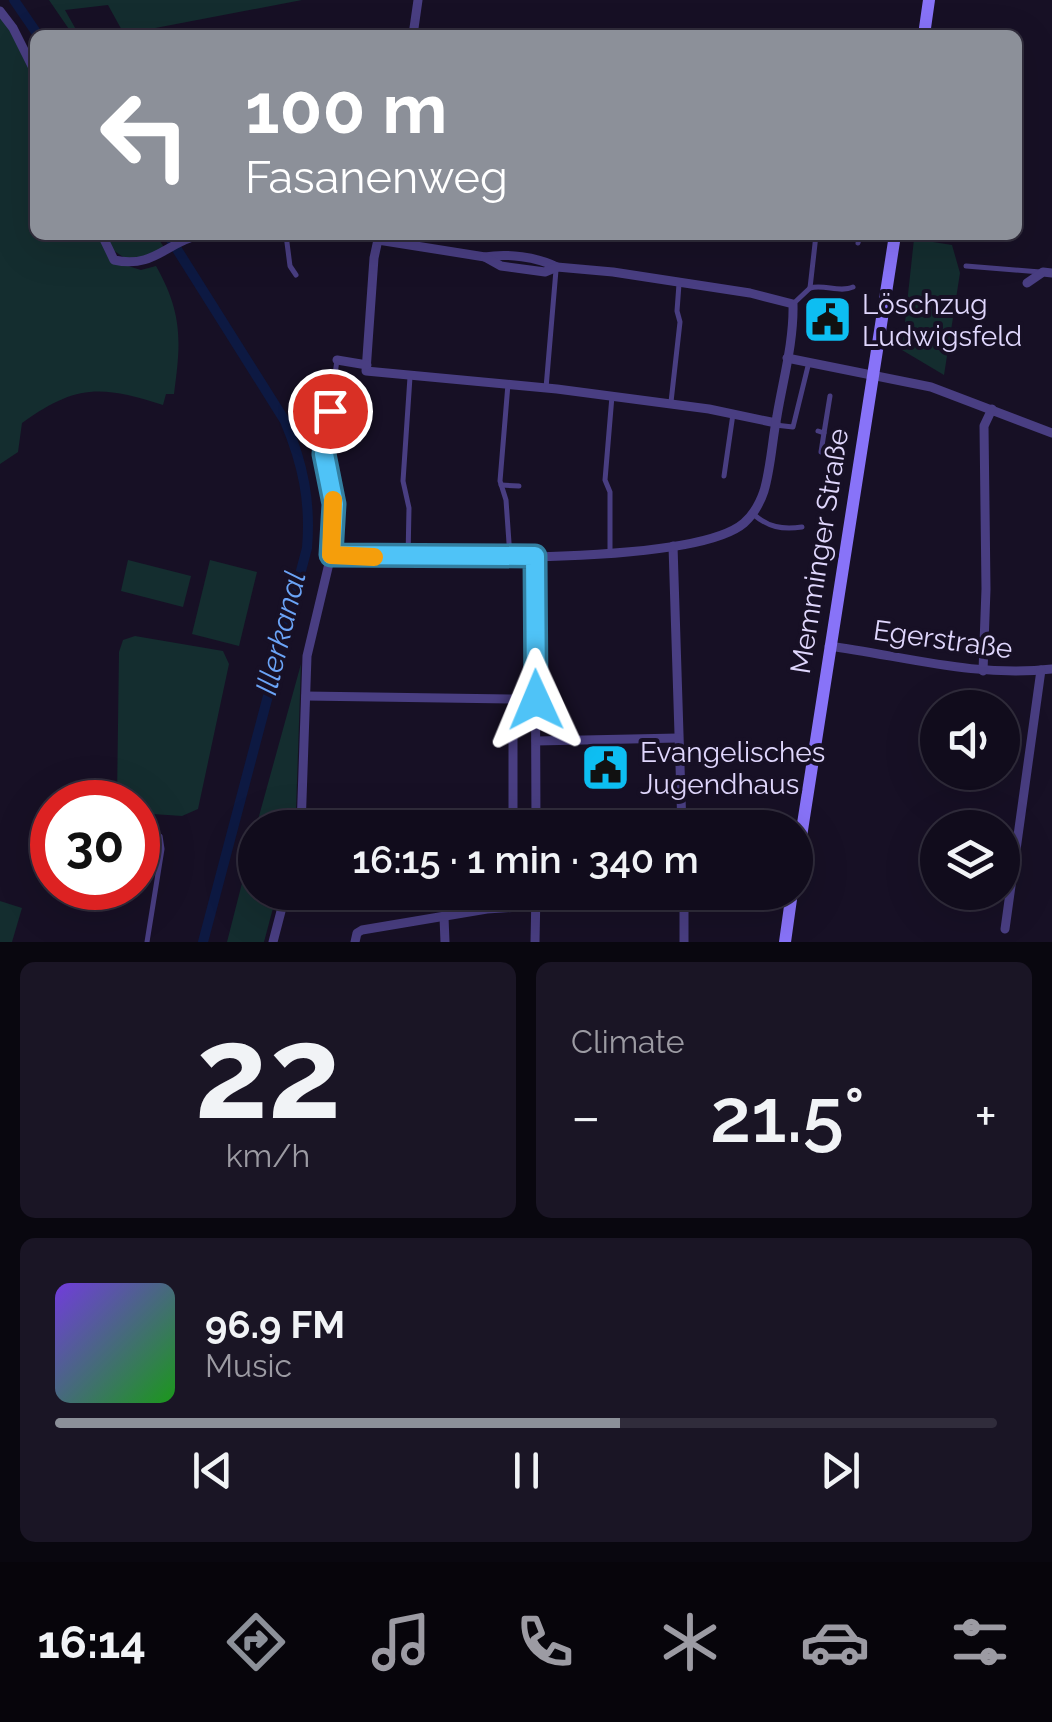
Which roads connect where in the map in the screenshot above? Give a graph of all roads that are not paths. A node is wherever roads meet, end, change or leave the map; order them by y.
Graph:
1 (418, 0) edge
2 (929, 0) edge
3 (0, 11) edge
4 (413, 30) edge
5 (925, 30) edge
6 (30, 62) edge
7 (105, 240) edge
8 (188, 240) edge
9 (287, 240) edge
10 (378, 240) edge
11 (389, 240) edge
12 (815, 240) edge
13 (859, 240) edge
14 (894, 240) edge
15 (858, 243) dead end
16 (966, 266) dead end
17 (557, 267) junction
18 (1047, 272) edge
19 (296, 275) dead end
20 (679, 282) junction
21 (1027, 283) dead end
22 (853, 287) dead end
23 (810, 288) junction
24 (793, 304) junction
25 (787, 358) junction
26 (338, 360) joint
27 (809, 362) junction
28 (366, 365) junction
29 (873, 372) junction
30 (410, 377) junction
31 (508, 384) junction
32 (546, 388) junction
33 (612, 396) junction
34 (830, 396) dead end
35 (670, 404) junction
36 (992, 408) junction
37 (733, 414) junction
38 (775, 424) junction
39 (1052, 434) edge
40 (821, 452) dead end
41 (724, 476) dead end
42 (501, 485) junction
43 (518, 486) dead end
44 (752, 514) junction
45 (802, 527) dead end
46 (673, 546) junction
47 (610, 552) junction
48 (331, 555) junction
49 (535, 556) junction
50 (510, 557) junction
51 (408, 558) junction
52 (828, 646) junction
53 (1046, 669) edge
54 (983, 671) junction
55 (306, 696) junction
56 (513, 700) junction
57 (536, 700) junction
58 (678, 738) junction
59 (536, 742) junction
60 (301, 810) edge
61 (513, 810) edge
62 (536, 810) edge
63 (681, 810) edge
64 (804, 810) edge
65 (160, 836) edge
66 (160, 861) edge
67 (152, 910) edge
68 (281, 910) edge
69 (482, 910) edge
70 (536, 910) edge
71 (684, 910) edge
72 (789, 910) edge
73 (444, 917) junction
74 (1006, 929) dead end
75 (147, 942) edge
76 (273, 942) edge
77 (355, 942) edge
78 (444, 942) edge
79 (535, 942) edge
80 (684, 942) edge
81 (785, 942) edge

1 - 4 street
2 - 5 main road
3 - 6 street
7 - 8 street
9 - 19 lane
10 - 28 street
11 - 17 street
12 - 23 lane
13 - 15 lane
14 - 29 main road, Memminger Straße
16 - 18 lane
17 - 20 street
17 - 32 lane
18 - 21 street
20 - 24 street
20 - 35 lane
22 - 23 lane
23 - 24 lane
24 - 25 street
25 - 27 street
25 - 38 street
26 - 28 street
26 - 48 lane
27 - 29 street
27 - 38 lane
28 - 30 street
29 - 36 street
29 - 52 main road, Memminger Straße
30 - 31 street
30 - 51 lane
31 - 32 street
31 - 42 lane
32 - 33 street
33 - 35 street
33 - 47 lane
34 - 40 lane
35 - 37 street
36 - 39 street
36 - 54 street
37 - 38 street
37 - 41 lane
38 - 44 street
42 - 43 lane
42 - 50 lane
44 - 45 lane
44 - 46 street
46 - 47 street
46 - 58 street
47 - 49 street
48 - 51 street
48 - 55 street
49 - 50 street
49 - 57 street
50 - 51 street
52 - 54 street, Egerstraße
52 - 64 main road, Memminger Straße
53 - 54 street, Egerstraße
53 - 74 street
55 - 56 street
55 - 60 street
56 - 57 street
56 - 61 street
57 - 59 street
58 - 59 street
58 - 63 street
59 - 62 street
65 - 66 lane
67 - 75 lane
68 - 76 street
69 - 73 street
70 - 79 street
71 - 80 street
72 - 81 main road
73 - 77 street
73 - 78 street

